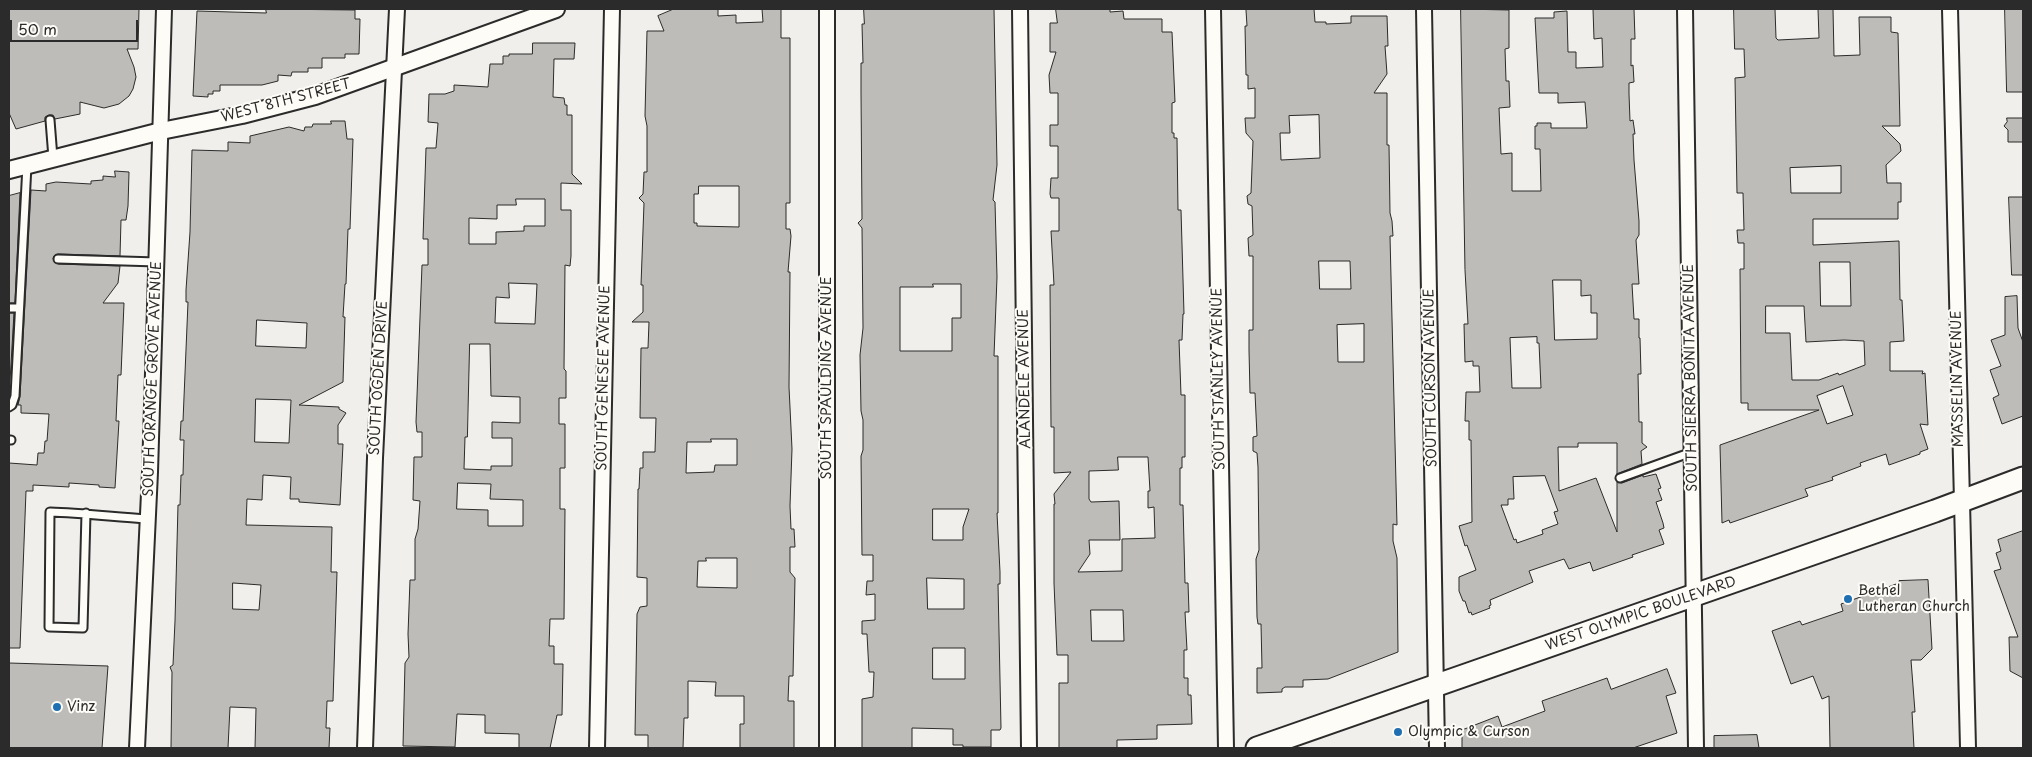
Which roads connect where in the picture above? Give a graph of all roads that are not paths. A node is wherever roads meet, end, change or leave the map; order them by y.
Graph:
1 (164, 9) edge
2 (397, 9) edge
3 (556, 9) edge
4 (612, 9) edge
5 (827, 9) edge
6 (1020, 9) edge
7 (1212, 9) edge
8 (1424, 9) edge
9 (1685, 9) edge
10 (1950, 9) edge
11 (395, 68) junction
12 (50, 120) dead end
13 (161, 131) junction
14 (53, 158) junction
15 (27, 165) junction
16 (9, 170) edge
17 (58, 259) dead end
18 (157, 262) junction
19 (9, 308) edge
20 (19, 308) junction
21 (9, 407) edge
22 (1692, 452) junction
23 (1620, 478) dead end
24 (2023, 478) edge
25 (1962, 500) junction
26 (86, 513) junction
27 (147, 519) junction
28 (1694, 595) junction
29 (1436, 686) junction
30 (137, 748) edge
31 (365, 748) edge
32 (597, 748) edge
33 (827, 748) edge
34 (1029, 748) edge
35 (1226, 748) edge
36 (1258, 748) edge
37 (1437, 748) edge
38 (1696, 748) edge
39 (1968, 748) edge

1 - 13 street, SOUTH ORANGE GROVE AVENUE
2 - 11 street, SOUTH OGDEN DRIVE
3 - 11 street, WEST 8TH STREET
4 - 32 street, SOUTH GENESEE AVENUE
5 - 33 street, SOUTH SPAULDING AVENUE
6 - 34 street, ALANDELE AVENUE
7 - 35 street, SOUTH STANLEY AVENUE
8 - 29 street, SOUTH CURSON AVENUE
9 - 22 street, SOUTH SIERRA BONITA AVENUE
10 - 25 street, MASSELIN AVENUE
11 - 13 street, WEST 8TH STREET
11 - 31 street, SOUTH OGDEN DRIVE
12 - 14 lane
13 - 14 street, WEST 8TH STREET
13 - 18 street, SOUTH ORANGE GROVE AVENUE
14 - 15 street, WEST 8TH STREET
15 - 16 street, WEST 8TH STREET
15 - 20 lane
17 - 18 lane
18 - 27 street, SOUTH ORANGE GROVE AVENUE
19 - 20 lane
20 - 21 lane
22 - 23 lane
22 - 28 street, SOUTH SIERRA BONITA AVENUE
24 - 25 main road, WEST OLYMPIC BOULEVARD
25 - 28 main road, WEST OLYMPIC BOULEVARD
25 - 39 street, MASSELIN AVENUE
26 - 26 lane
26 - 27 lane
27 - 30 street, SOUTH ORANGE GROVE AVENUE
28 - 29 main road, WEST OLYMPIC BOULEVARD
28 - 38 street, SOUTH SIERRA BONITA AVENUE
29 - 36 main road, WEST OLYMPIC BOULEVARD
29 - 37 street, SOUTH CURSON AVENUE

